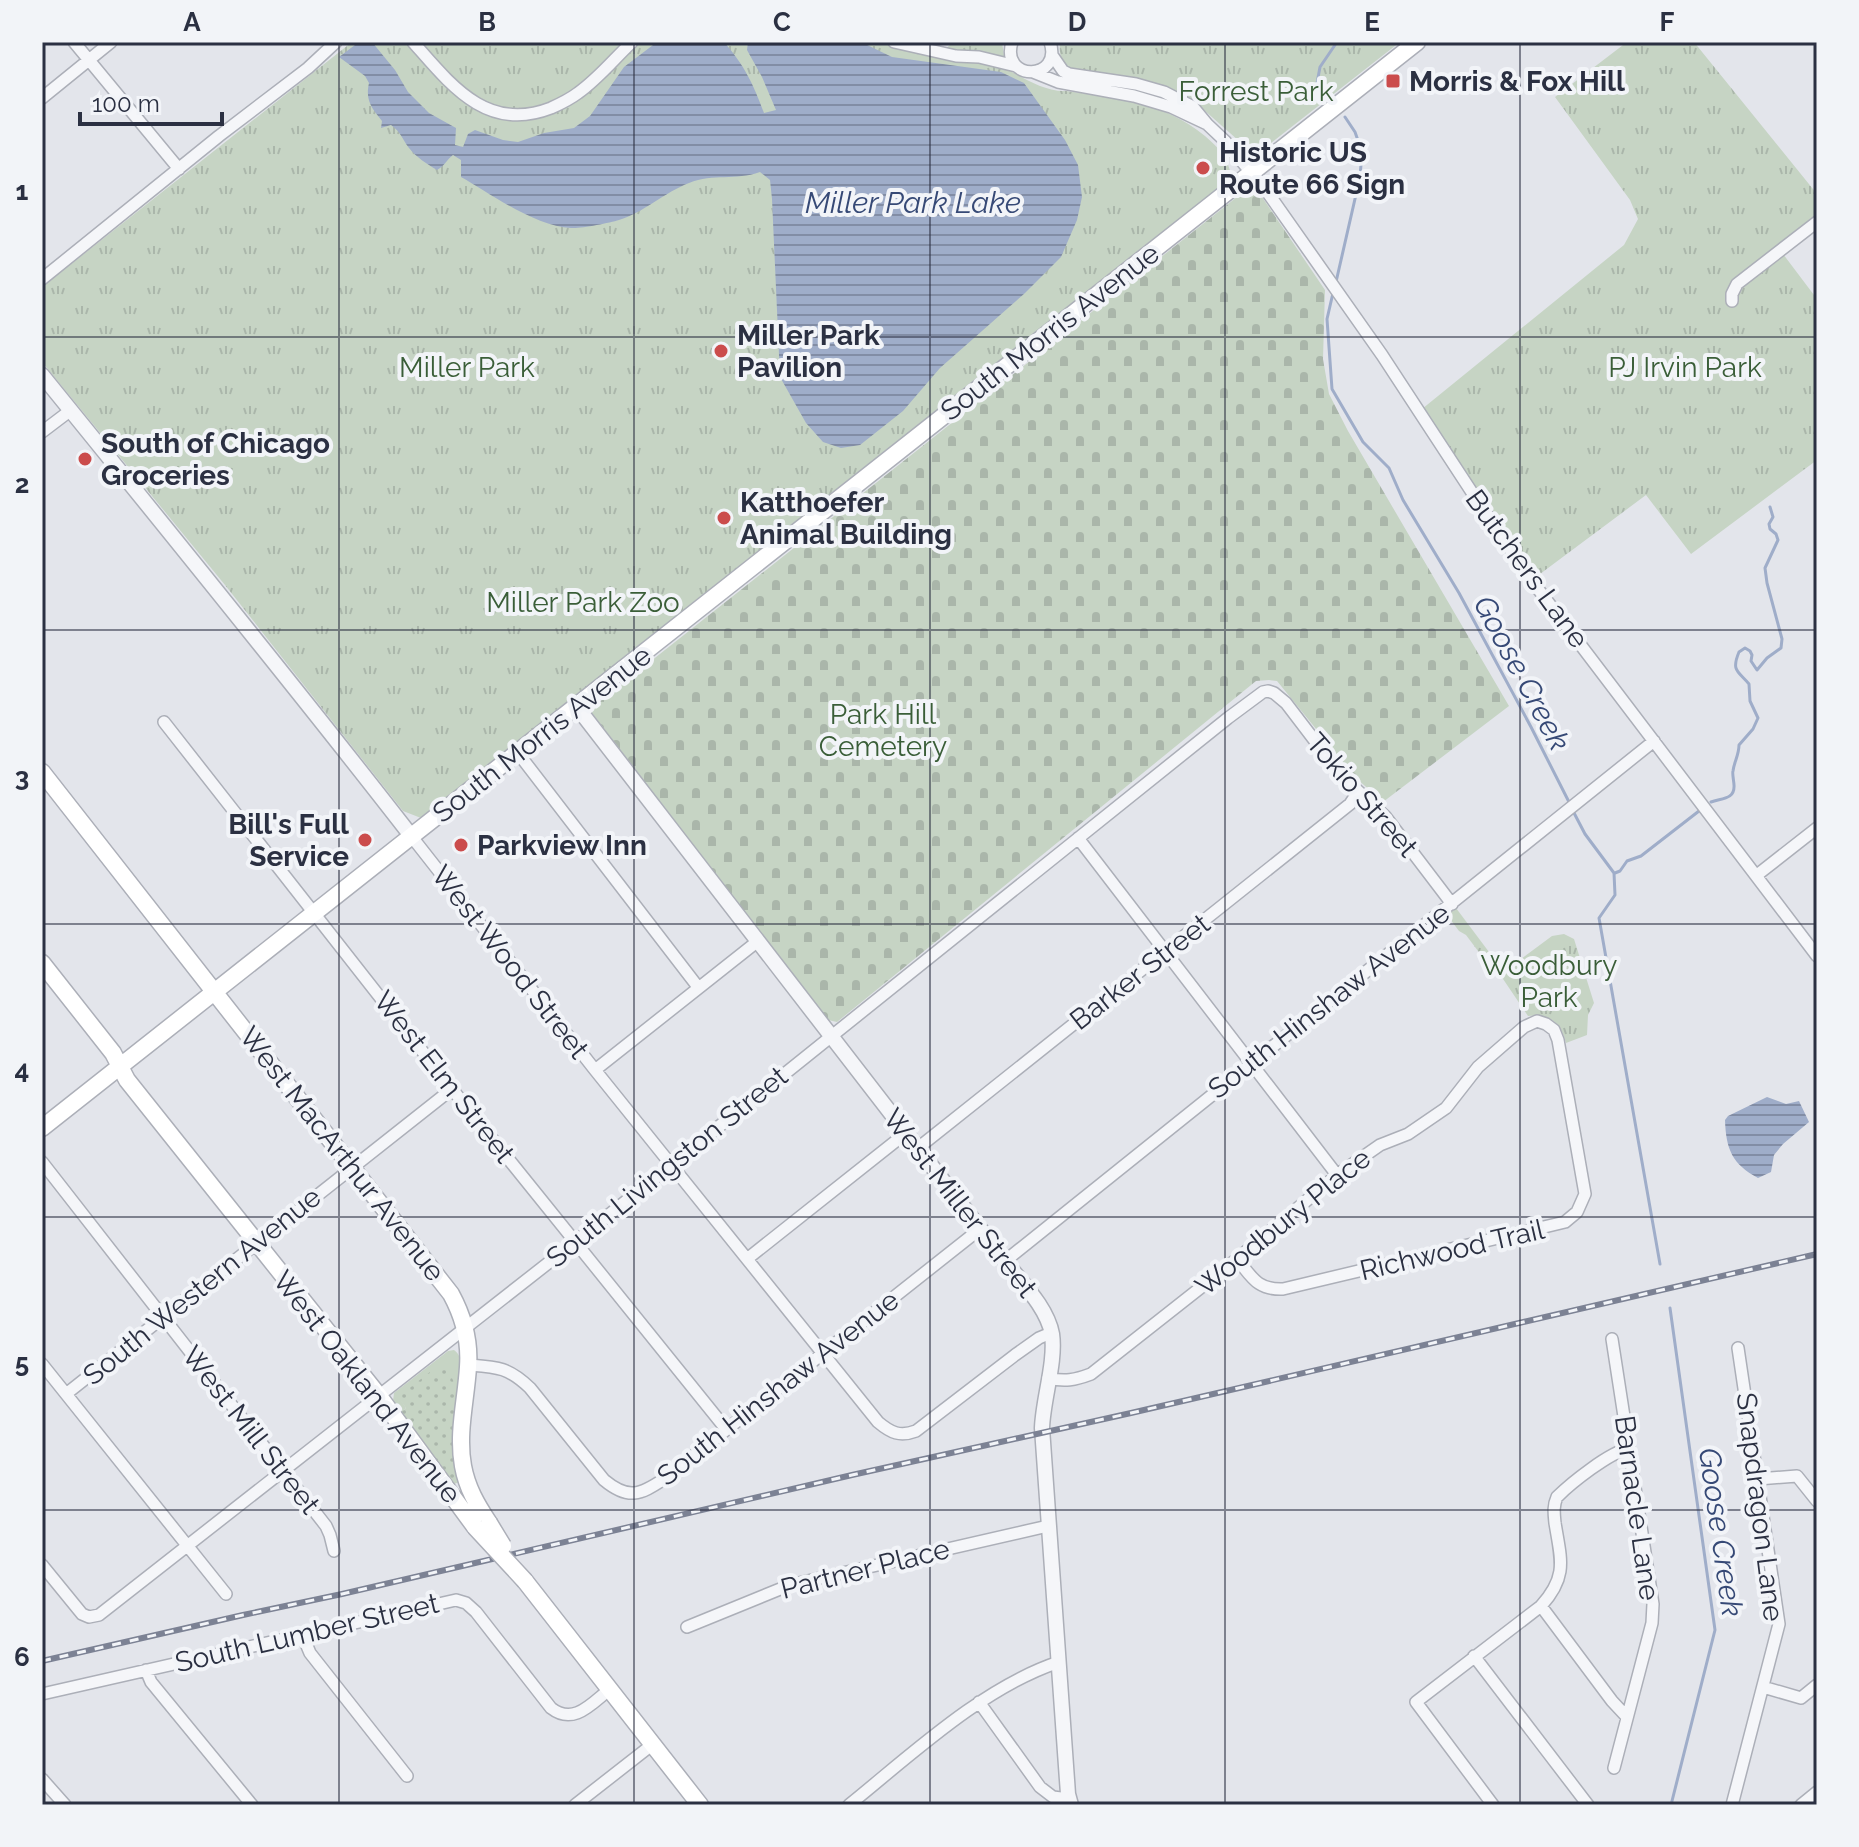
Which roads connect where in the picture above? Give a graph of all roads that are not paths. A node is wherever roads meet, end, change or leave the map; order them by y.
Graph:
1 (74, 42) edge
2 (111, 42) edge
3 (336, 42) edge
4 (413, 42) edge
5 (632, 42) edge
6 (894, 42) edge
7 (1417, 42) edge
8 (1010, 44) edge
9 (1051, 48) edge
10 (979, 57) junction
11 (89, 60) junction
12 (1016, 66) junction
13 (1033, 72) junction
14 (42, 98) edge
15 (1207, 124) junction
16 (179, 169) junction
17 (1252, 172) junction
18 (1817, 222) edge
19 (42, 279) edge
20 (1732, 301) dead end
21 (42, 375) edge
22 (71, 410) junction
23 (42, 432) edge
24 (1268, 691) joint
25 (577, 707) junction
26 (164, 722) dead end
27 (1654, 741) junction
28 (518, 753) junction
29 (42, 772) edge
30 (1358, 792) junction
31 (1817, 828) edge
32 (412, 837) junction
33 (1078, 838) junction
34 (1757, 875) junction
35 (1452, 904) junction
36 (315, 914) junction
37 (758, 941) junction
38 (1166, 951) junction
39 (1817, 956) edge
40 (42, 963) edge
41 (698, 987) junction
42 (216, 992) junction
43 (1546, 1024) joint
44 (831, 1036) junction
45 (1252, 1062) junction
46 (120, 1066) junction
47 (595, 1070) junction
48 (452, 1089) junction
49 (42, 1128) edge
50 (906, 1133) junction
51 (918, 1148) junction
52 (42, 1162) edge
53 (671, 1164) junction
54 (353, 1167) junction
55 (1337, 1175) junction
56 (980, 1229) junction
57 (575, 1242) junction
58 (256, 1243) junction
59 (747, 1259) junction
60 (1237, 1259) junction
61 (1005, 1261) junction
62 (162, 1317) junction
63 (465, 1329) junction
64 (1051, 1333) junction
65 (1612, 1339) dead end
66 (1738, 1348) dead end
67 (824, 1354) junction
68 (42, 1364) edge
69 (469, 1365) junction
70 (1048, 1378) junction
71 (66, 1394) junction
72 (379, 1396) junction
73 (726, 1429) junction
74 (1628, 1449) junction
75 (283, 1470) junction
76 (1758, 1479) junction
77 (1817, 1501) edge
78 (482, 1525) junction
79 (1048, 1526) junction
80 (187, 1545) junction
81 (334, 1551) dead end
82 (42, 1565) edge
83 (226, 1594) dead end
84 (1541, 1606) junction
85 (687, 1627) dead end
86 (302, 1634) junction
87 (1474, 1656) junction
88 (1059, 1662) junction
89 (146, 1670) junction
90 (1817, 1685) edge
91 (1763, 1687) junction
92 (610, 1689) junction
93 (42, 1694) edge
94 (979, 1702) junction
95 (1626, 1716) junction
96 (653, 1744) junction
97 (1614, 1768) dead end
98 (407, 1776) dead end
99 (42, 1779) edge
100 (1817, 1792) edge
101 (1070, 1802) edge
102 (250, 1804) edge
103 (65, 1805) edge
104 (575, 1805) edge
105 (700, 1805) edge
106 (849, 1805) edge
107 (1493, 1805) edge
108 (1588, 1805) edge
109 (1732, 1805) edge
110 (1801, 1805) edge

1 - 11 street
2 - 11 street
3 - 16 street
4 - 5 street
6 - 10 street
7 - 17 main road, South Morris Avenue
8 - 10 street
8 - 12 street
9 - 13 street
9 - 15 street
10 - 12 street
11 - 14 street
11 - 16 street
12 - 13 street
13 - 15 street
15 - 17 street, Butchers Lane
16 - 19 street
17 - 25 main road, South Morris Avenue
17 - 27 street, Butchers Lane
18 - 20 street
21 - 22 street, West Wood Street
22 - 23 street
22 - 32 street, West Wood Street
24 - 30 street, Tokio Street
24 - 33 street, South Livingston Street
25 - 28 main road, South Morris Avenue
25 - 37 street, West Miller Street
26 - 36 street, West Elm Street
27 - 34 street, Butchers Lane
27 - 35 street, South Hinshaw Avenue
28 - 32 main road, South Morris Avenue
28 - 41 street
29 - 42 main road, West MacArthur Avenue
30 - 35 street, Tokio Street
30 - 38 street, Barker Street
31 - 34 street
32 - 36 main road, South Morris Avenue
32 - 47 street, West Wood Street
33 - 38 street
33 - 44 street, South Livingston Street
34 - 39 street, Butchers Lane
35 - 45 street, South Hinshaw Avenue
36 - 42 main road, South Morris Avenue
36 - 48 street, West Elm Street
37 - 41 street
37 - 44 street, West Miller Street
38 - 45 street
38 - 51 street, Barker Street
40 - 46 main road, West Oakland Avenue
41 - 47 street
42 - 46 main road, South Morris Avenue
42 - 54 main road, West MacArthur Avenue
43 - 55 street, Woodbury Place
43 - 60 street, Richwood Trail
44 - 50 street, West Miller Street
44 - 53 street, South Livingston Street
45 - 55 street
45 - 61 street, South Hinshaw Avenue
46 - 49 main road, South Morris Avenue
46 - 58 main road, West Oakland Avenue
47 - 53 street, West Wood Street
48 - 54 street, South Western Avenue
48 - 57 street, West Elm Street
50 - 51 street, West Miller Street
50 - 59 street
51 - 56 street, West Miller Street
52 - 62 street, West Mill Street
53 - 57 street, South Livingston Street
53 - 59 street, West Wood Street
54 - 58 street, South Western Avenue
54 - 63 main road, West MacArthur Avenue
55 - 60 street, Woodbury Place
56 - 61 street, West Miller Street
56 - 67 street, South Hinshaw Avenue
57 - 63 street, South Livingston Street
57 - 73 street, West Elm Street
58 - 62 street, South Western Avenue
58 - 72 main road, West Oakland Avenue
59 - 67 street, West Wood Street
60 - 70 street, Woodbury Place
61 - 64 street, West Miller Street
62 - 71 street, South Western Avenue
62 - 75 street, West Mill Street
63 - 69 main road, West MacArthur Avenue
63 - 72 street, South Livingston Street
64 - 67 street, West Wood Street
64 - 70 street
65 - 74 street, Barnacle Lane
66 - 76 street, Snapdragon Lane
67 - 73 street, South Hinshaw Avenue
68 - 71 street
69 - 73 street, South Hinshaw Avenue
69 - 78 main road, West MacArthur Avenue
70 - 79 street
71 - 80 street
72 - 75 street, South Livingston Street
72 - 78 main road, West Oakland Avenue
74 - 84 street
74 - 95 street, Barnacle Lane
75 - 80 street, South Livingston Street
75 - 81 street, West Mill Street
76 - 77 street
76 - 91 street, Snapdragon Lane
78 - 92 main road, West MacArthur Avenue, bridge
79 - 85 street, Partner Place
79 - 88 street
80 - 82 street, South Livingston Street
80 - 83 street
84 - 87 street
84 - 95 street
86 - 89 street, South Lumber Street
86 - 92 street, South Lumber Street
86 - 98 street
87 - 107 street
87 - 108 street
88 - 94 street
88 - 101 street
89 - 93 street, South Lumber Street
89 - 102 street
90 - 91 street
91 - 109 street, Snapdragon Lane
92 - 96 main road
94 - 101 street
94 - 106 street
95 - 97 street, Barnacle Lane
96 - 104 street
96 - 105 main road
99 - 103 street
100 - 110 street

